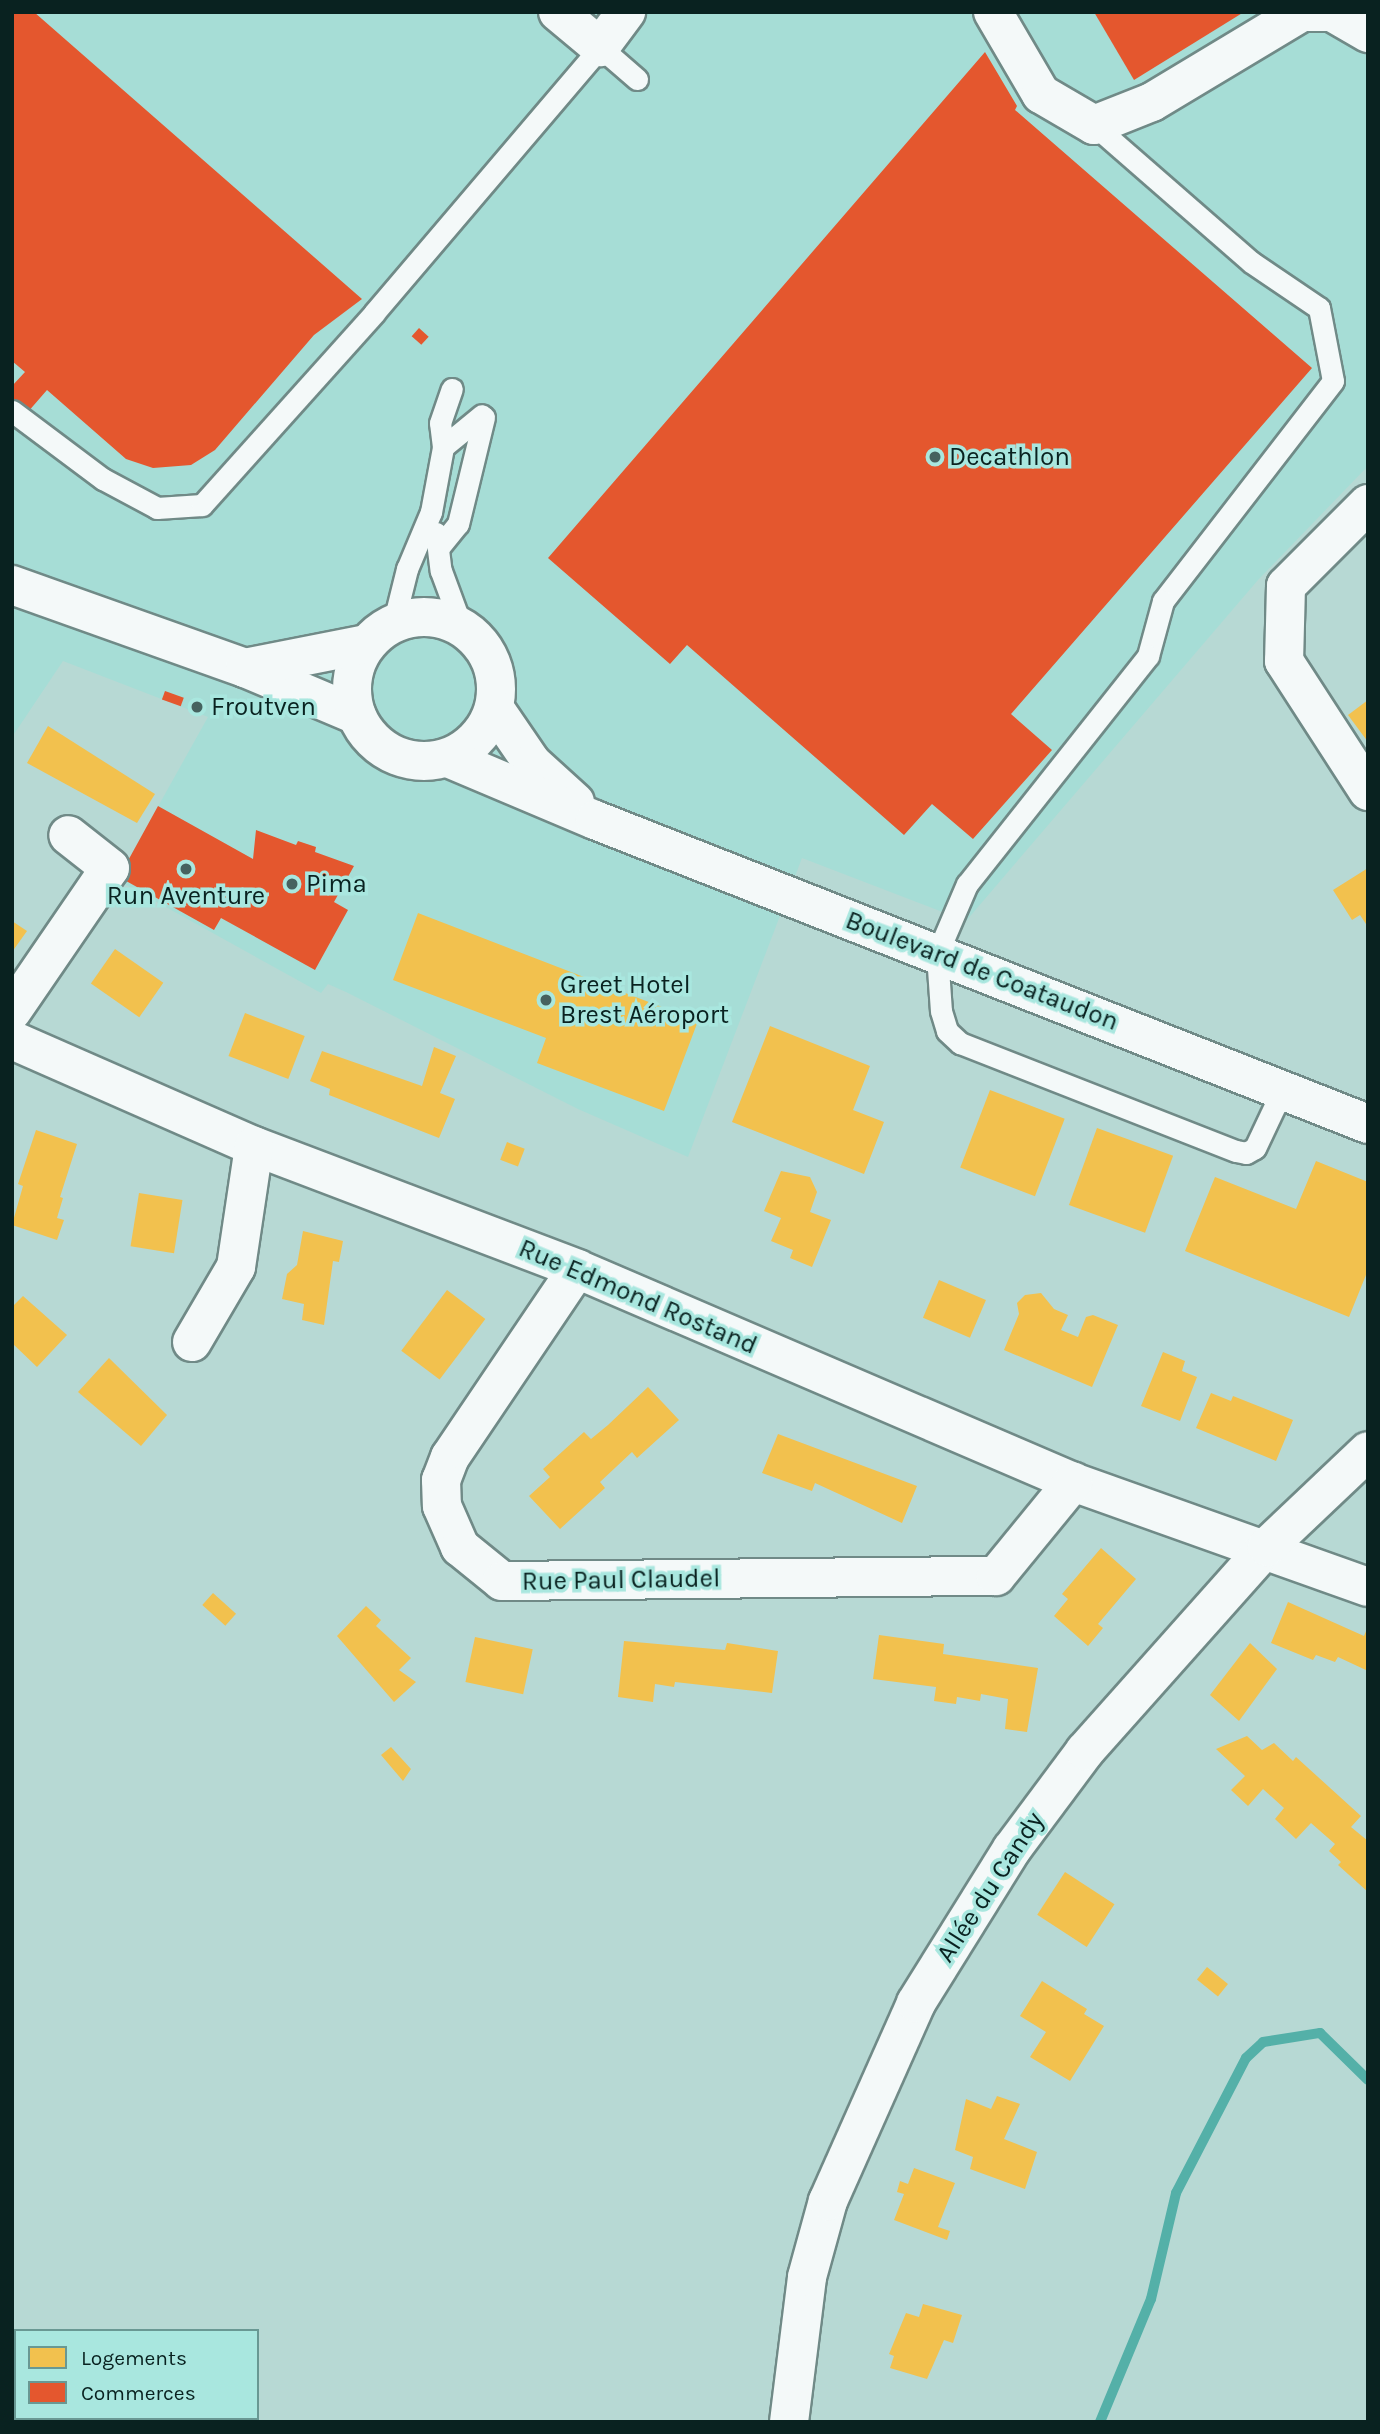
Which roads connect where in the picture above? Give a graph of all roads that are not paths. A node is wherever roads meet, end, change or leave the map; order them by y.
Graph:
1 (558, 12) edge
2 (626, 12) edge
3 (993, 12) edge
4 (1368, 33) edge
5 (600, 47) junction
6 (637, 79) dead end
7 (1094, 125) junction
8 (452, 389) dead end
9 (12, 411) edge
10 (443, 447) junction
11 (1368, 504) edge
12 (431, 512) junction
13 (440, 547) junction
14 (12, 585) edge
15 (461, 625) junction
16 (380, 633) junction
17 (245, 668) junction
18 (495, 709) junction
19 (356, 715) junction
20 (449, 758) junction
21 (1368, 791) edge
22 (595, 820) junction
23 (68, 835) dead end
24 (937, 954) junction
25 (12, 1011) edge
26 (12, 1040) edge
27 (1282, 1091) junction
28 (1368, 1124) edge
29 (254, 1146) junction
30 (577, 1269) junction
31 (192, 1342) dead end
32 (1368, 1451) edge
33 (1073, 1482) junction
34 (1267, 1548) junction
35 (1368, 1587) edge
36 (789, 2422) edge

1 - 5 street
2 - 5 street
3 - 7 street
4 - 7 street
5 - 6 lane
5 - 9 lane
7 - 24 lane
8 - 10 lane
10 - 12 lane
10 - 13 lane
11 - 21 street
12 - 13 lane
12 - 16 lane
13 - 15 lane
14 - 17 street
15 - 16 street
15 - 18 street
16 - 17 street
16 - 19 street
17 - 19 street
18 - 20 street
18 - 22 street, Boulevard de Coataudon
19 - 20 street
20 - 22 street, Boulevard de Coataudon
22 - 24 street, Boulevard de Coataudon
23 - 25 street
24 - 27 street, Boulevard de Coataudon
24 - 27 lane
26 - 29 street, Rue Edmond Rostand
27 - 28 street, Boulevard de Coataudon
29 - 30 street, Rue Edmond Rostand
29 - 31 street
30 - 33 street, Rue Edmond Rostand
30 - 33 street, Rue Paul Claudel
32 - 34 street, Allée du Candy
33 - 34 street, Rue Edmond Rostand
34 - 35 street, Rue Edmond Rostand
34 - 36 street, Allée du Candy

